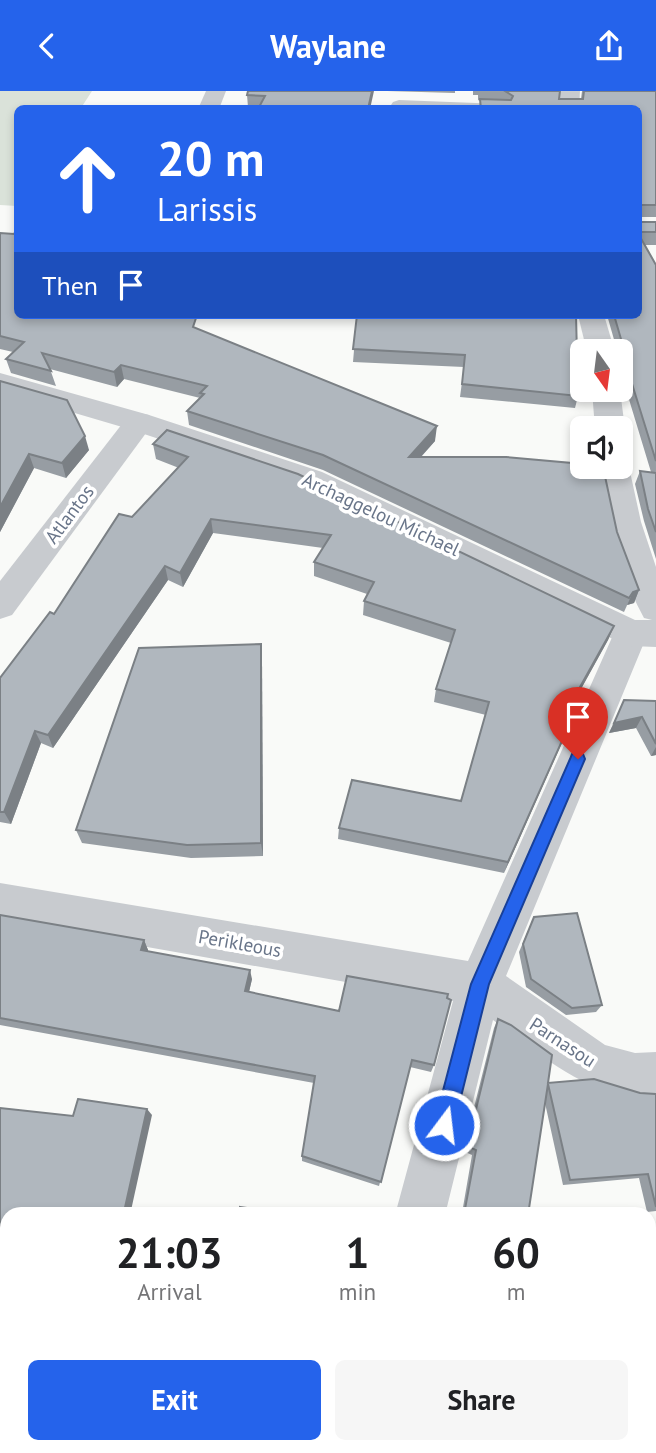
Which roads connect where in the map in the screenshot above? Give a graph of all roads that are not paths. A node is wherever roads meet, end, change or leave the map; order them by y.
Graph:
1 (593, 319) edge
2 (598, 339) edge
3 (0, 382) edge
4 (139, 422) junction
5 (615, 479) edge
6 (5, 591) edge
7 (648, 626) edge
8 (0, 902) edge
9 (480, 984) junction
10 (656, 1075) edge
11 (422, 1207) edge

1 - 2 street
3 - 4 street, Archaggelou Michael
4 - 6 street, Atlantos
4 - 7 street, Archaggelou Michael
5 - 7 street
7 - 9 street
8 - 9 street, Perikleous
9 - 10 street, Parnasou
9 - 11 street

